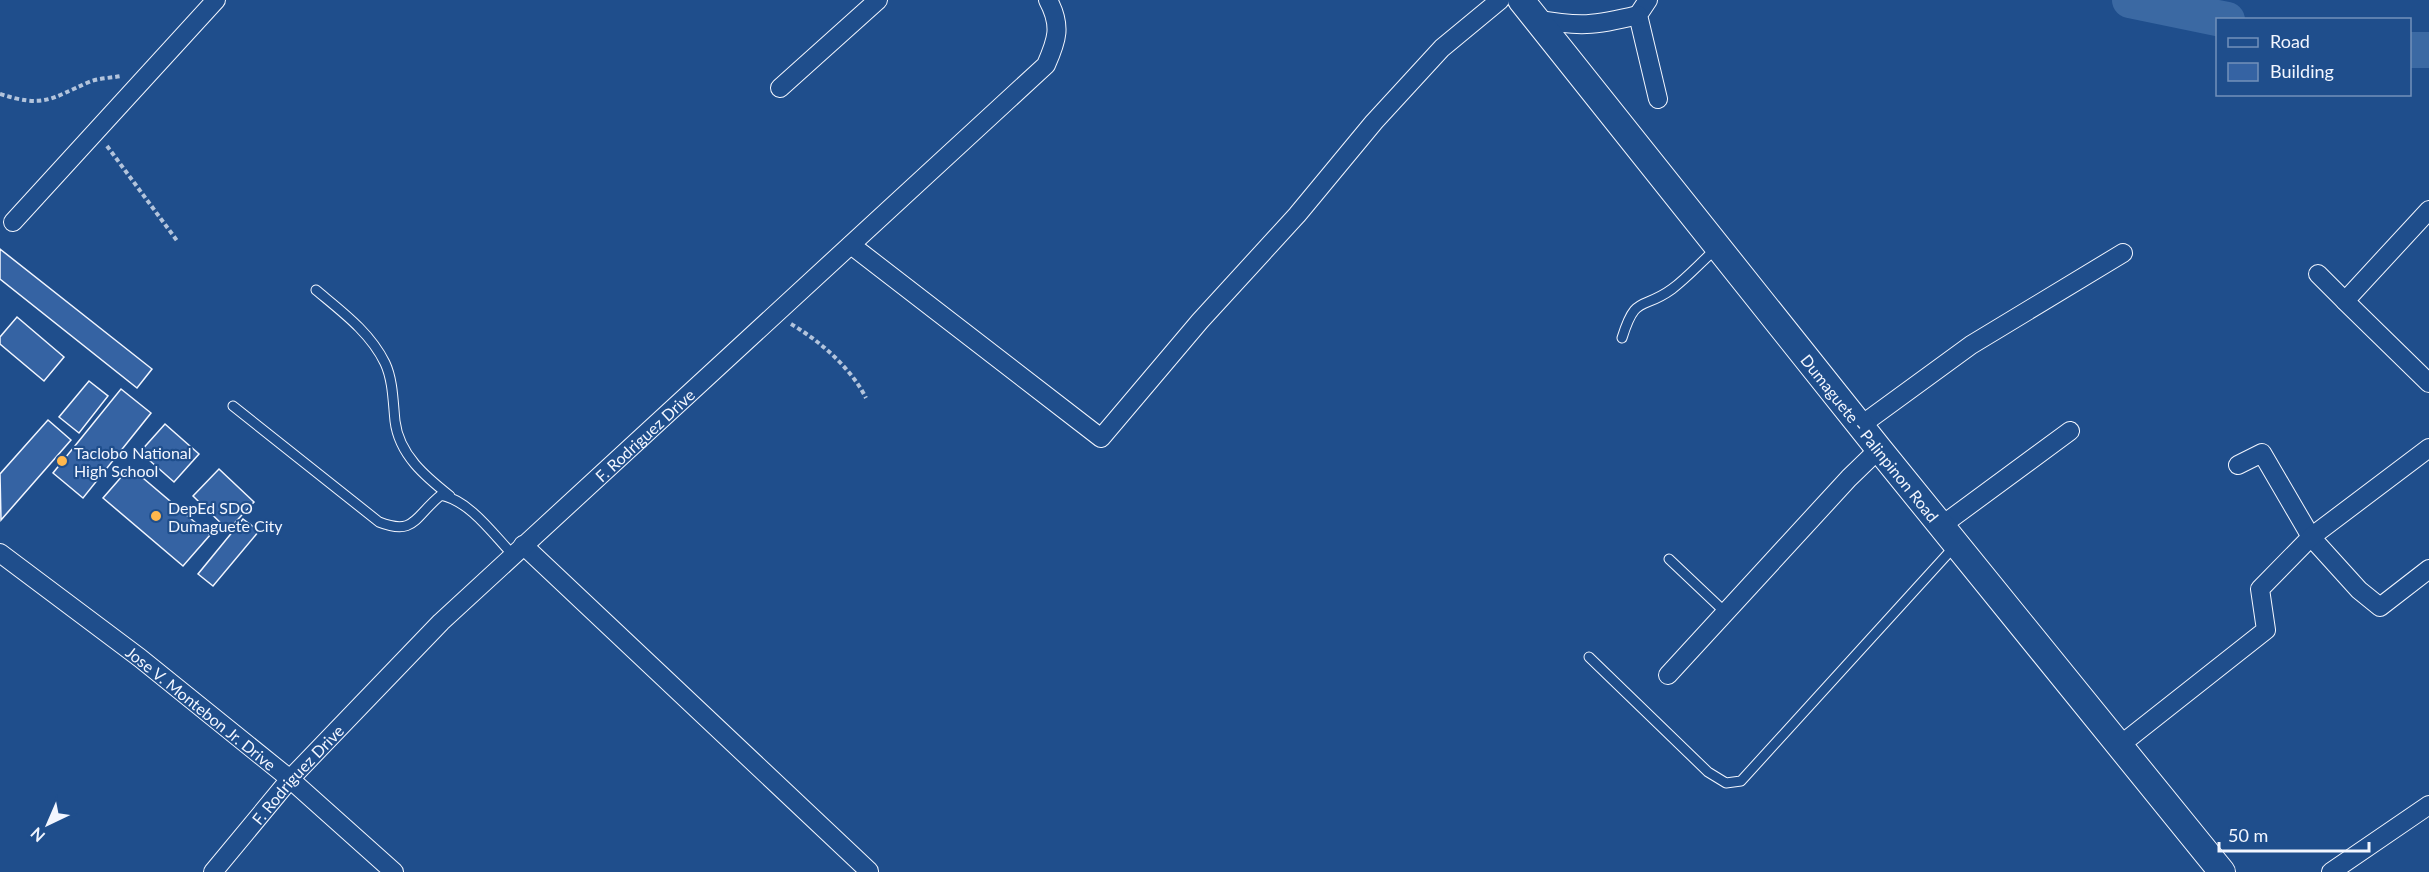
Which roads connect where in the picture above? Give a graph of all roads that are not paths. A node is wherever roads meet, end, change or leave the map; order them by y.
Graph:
1 (216, 0) edge
2 (878, 0) edge
3 (1048, 0) edge
4 (1500, 0) edge
5 (1643, 8) edge
6 (1528, 9) edge
7 (780, 88) dead end
8 (1658, 99) dead end
9 (2429, 210) edge
10 (13, 222) dead end
11 (851, 245) junction
12 (1717, 247) junction
13 (2123, 254) dead end
14 (2318, 274) dead end
15 (316, 290) dead end
16 (2345, 301) junction
17 (1622, 338) dead end
18 (2429, 383) edge
19 (233, 406) dead end
20 (1860, 426) junction
21 (2070, 431) dead end
22 (2429, 448) edge
23 (1879, 449) junction
24 (2238, 465) dead end
25 (452, 498) junction
26 (1948, 536) junction
27 (2311, 537) junction
28 (518, 550) junction
29 (0, 553) edge
30 (1669, 559) dead end
31 (2429, 569) edge
32 (1725, 612) junction
33 (1589, 657) dead end
34 (1668, 675) dead end
35 (2119, 746) junction
36 (290, 779) junction
37 (2429, 805) edge
38 (869, 871) edge
39 (213, 872) edge
40 (394, 872) edge
41 (2222, 872) edge
42 (2331, 872) edge

1 - 10 street
2 - 7 street
3 - 11 street, F. Rodriguez Drive
4 - 11 street
5 - 6 street
5 - 8 street
6 - 12 main road, Dumaguete - Palinpinon Road
9 - 16 street
11 - 28 street, F. Rodriguez Drive
12 - 17 lane
12 - 20 main road, Dumaguete - Palinpinon Road
13 - 20 street
14 - 16 street
15 - 25 lane
16 - 18 street
19 - 25 lane
20 - 23 main road, Dumaguete - Palinpinon Road
21 - 26 street
22 - 27 street
23 - 26 main road, Dumaguete - Palinpinon Road
23 - 32 street
24 - 27 street
25 - 28 lane
26 - 33 lane
26 - 35 main road, Dumaguete - Palinpinon Road
27 - 31 street
27 - 35 street
28 - 36 street, F. Rodriguez Drive
28 - 38 street
29 - 36 street, Jose V. Montebon Jr. Drive
30 - 32 lane
32 - 34 street
35 - 41 main road, Dumaguete - Palinpinon Road
36 - 39 street, F. Rodriguez Drive
36 - 40 street, Jose V. Montebon Jr. Drive
37 - 42 street

